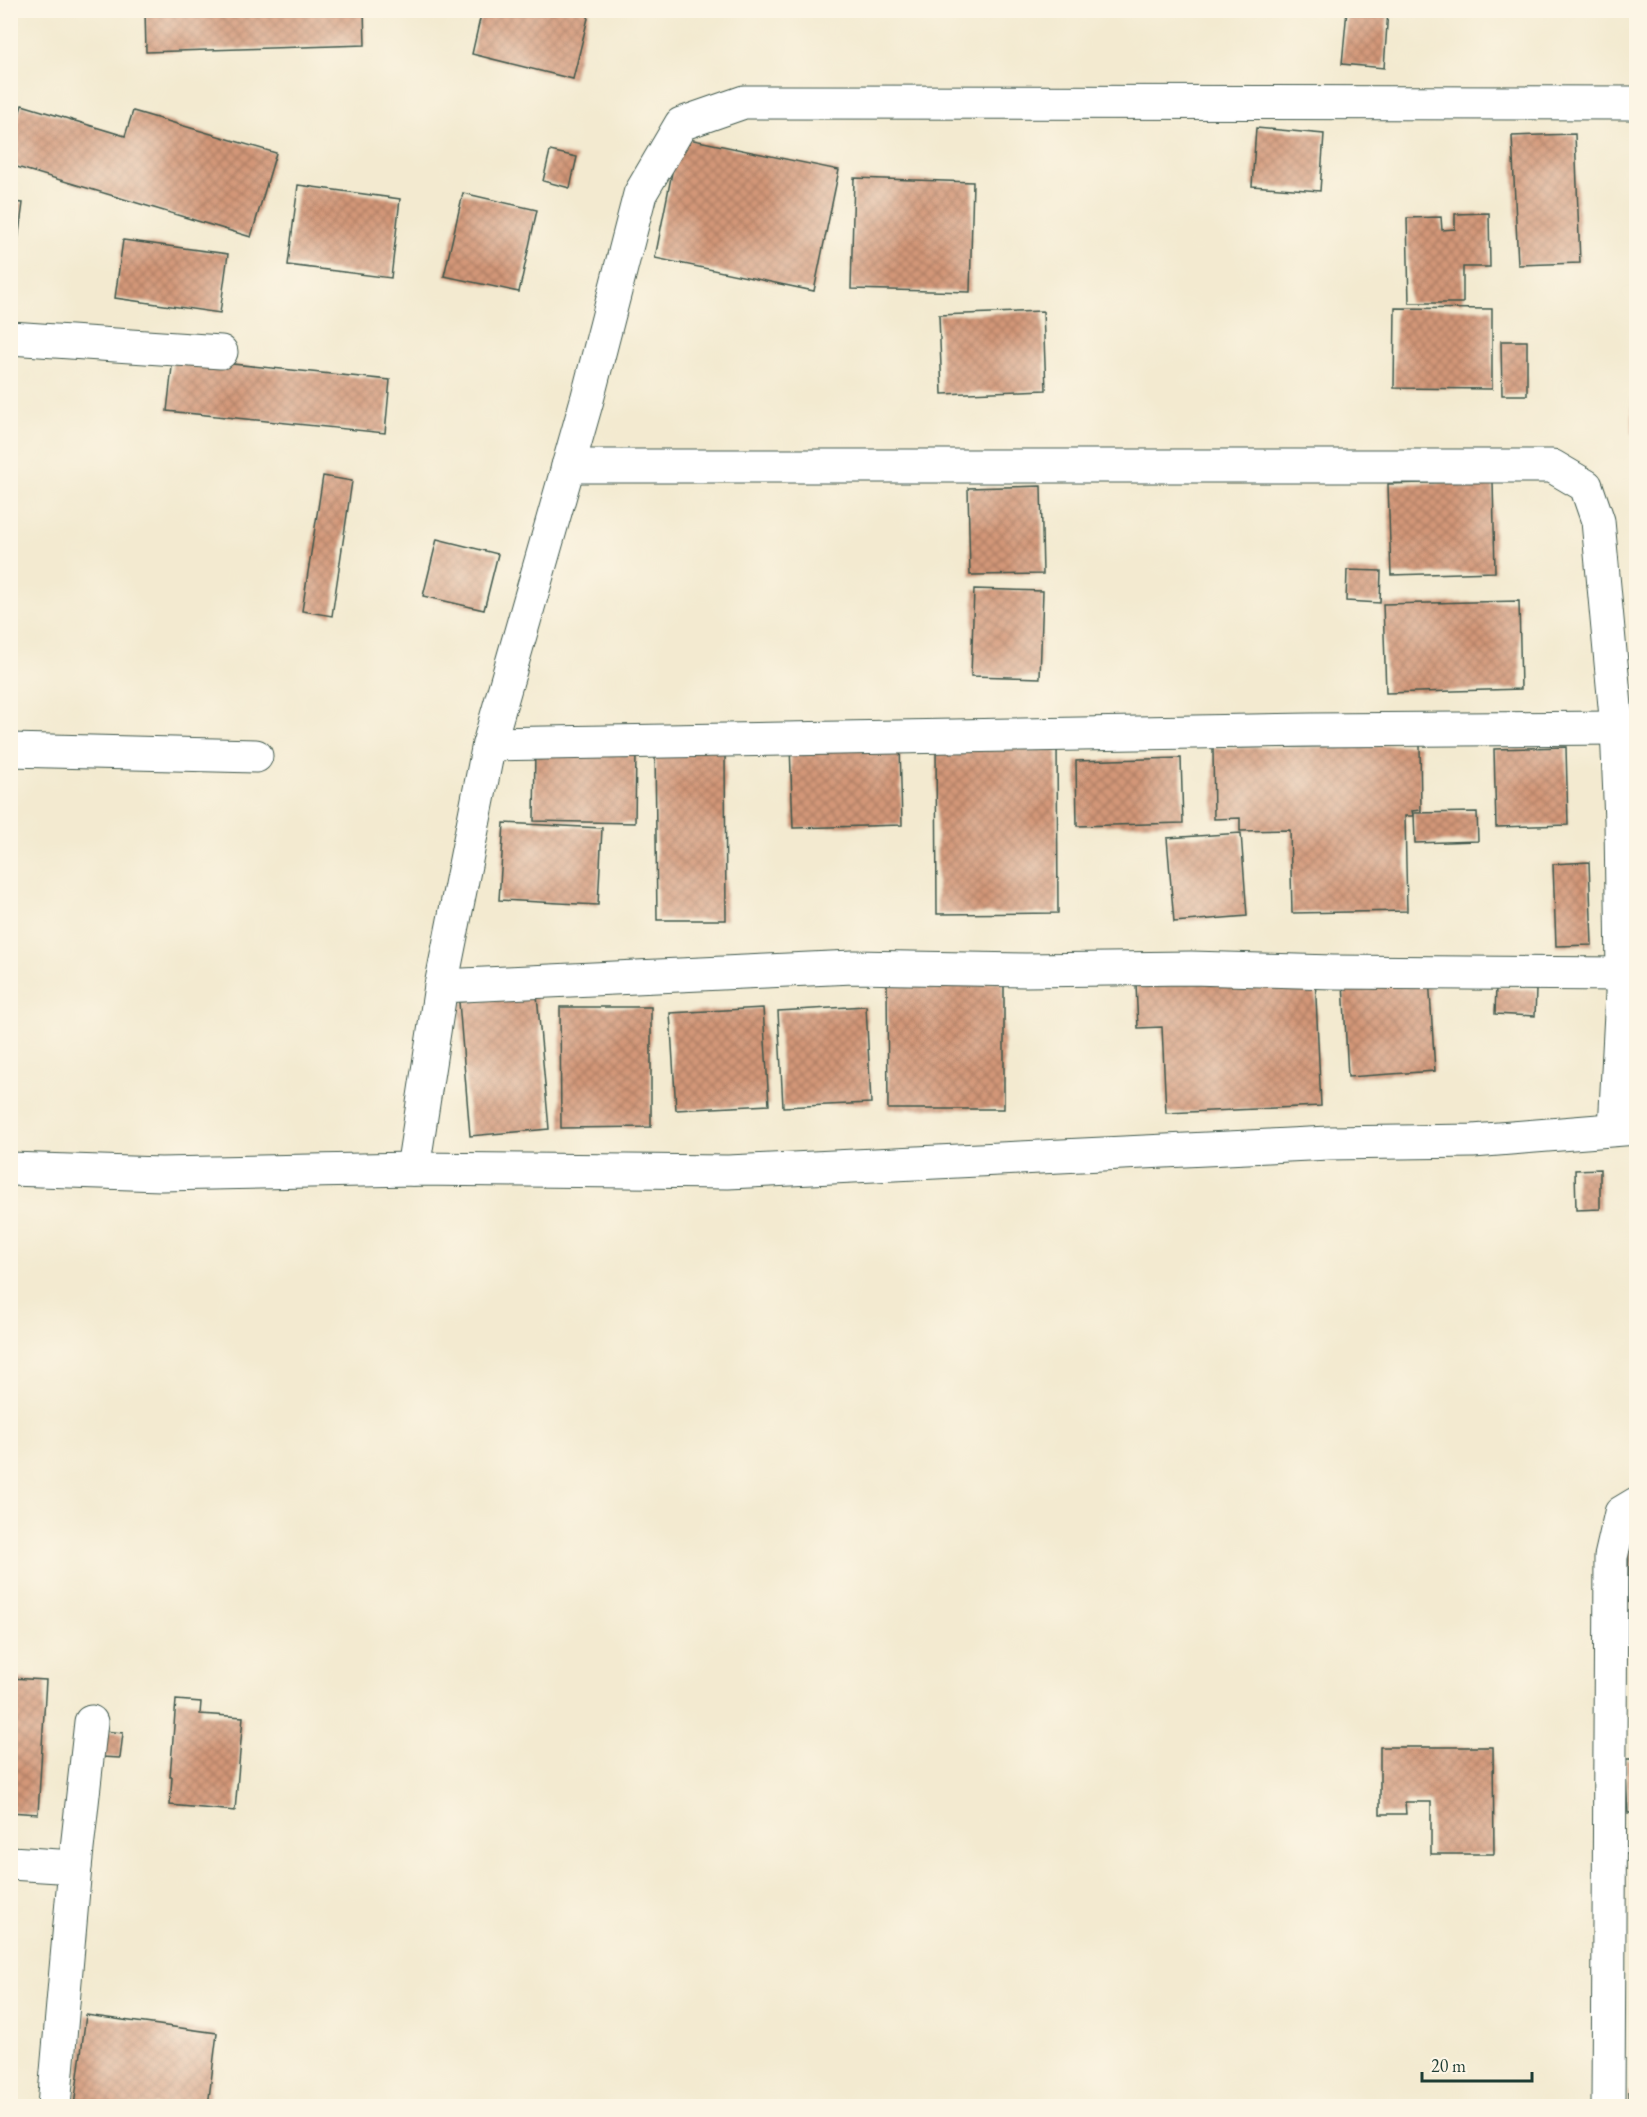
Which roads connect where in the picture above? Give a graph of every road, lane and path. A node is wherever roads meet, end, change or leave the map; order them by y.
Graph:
1 (1636, 103) edge
2 (10, 338) edge
3 (221, 351) dead end
4 (568, 465) junction
5 (1617, 728) junction
6 (489, 744) junction
7 (10, 750) edge
8 (256, 756) dead end
9 (1623, 974) junction
10 (441, 986) junction
11 (1626, 1128) edge
12 (10, 1168) edge
13 (413, 1169) junction
14 (1636, 1504) edge
15 (91, 1722) dead end
16 (10, 1863) edge
17 (75, 1867) junction
18 (54, 2106) edge
19 (1608, 2106) edge

1 - 4 street
2 - 3 street
4 - 5 street
4 - 6 street
5 - 6 street
5 - 9 street
6 - 10 street
7 - 8 street
9 - 10 street
9 - 11 street
10 - 13 street
11 - 13 street
12 - 13 street
14 - 19 street
15 - 17 street
16 - 17 street
17 - 18 street

